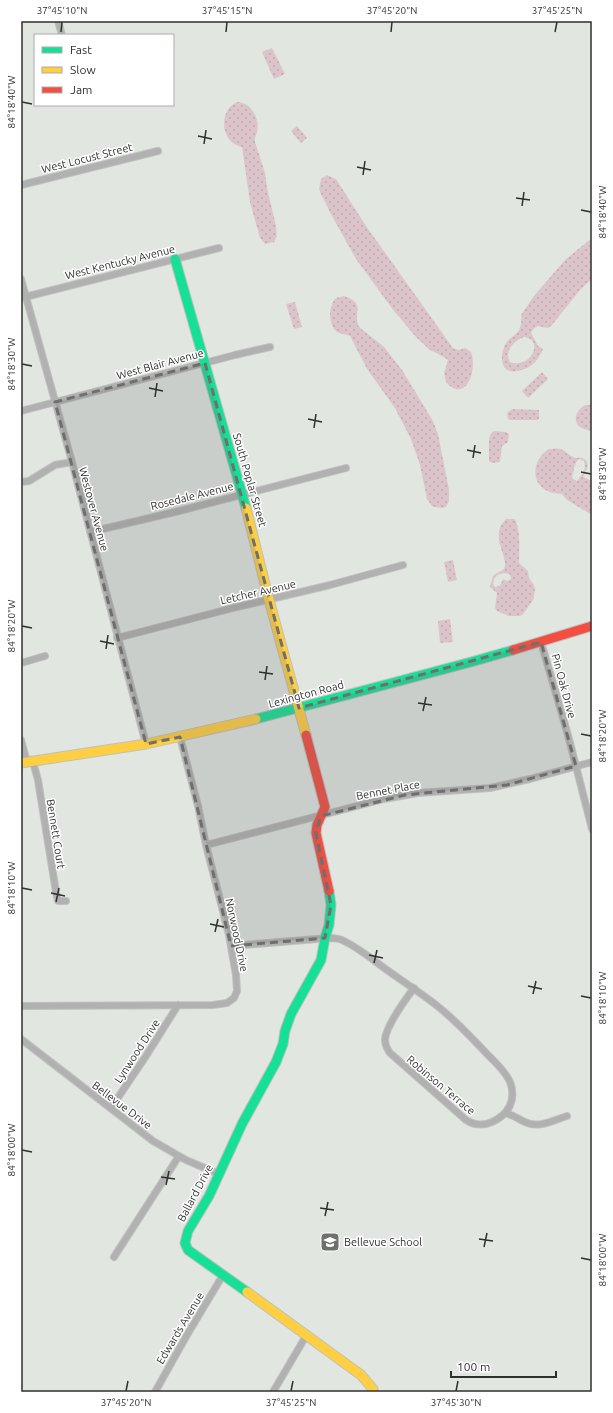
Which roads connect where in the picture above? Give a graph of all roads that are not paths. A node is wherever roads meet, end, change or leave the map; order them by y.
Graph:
1 (58, 21) edge
2 (62, 34) edge
3 (158, 151) dead end
4 (21, 185) edge
5 (219, 248) dead end
6 (175, 259) junction
7 (21, 279) edge
8 (24, 298) edge
9 (270, 347) dead end
10 (205, 363) junction
11 (55, 402) junction
12 (21, 410) edge
13 (72, 462) junction
14 (346, 468) dead end
15 (21, 482) edge
16 (242, 494) junction
17 (90, 532) junction
18 (403, 565) dead end
19 (269, 600) junction
20 (592, 626) edge
21 (117, 638) junction
22 (541, 642) junction
23 (45, 656) dead end
24 (21, 663) edge
25 (299, 708) junction
26 (180, 737) junction
27 (21, 740) edge
28 (146, 744) junction
29 (27, 762) edge
30 (592, 762) edge
31 (576, 766) junction
32 (321, 816) junction
33 (592, 829) edge
34 (206, 845) junction
35 (66, 901) dead end
36 (325, 938) junction
37 (232, 946) junction
38 (414, 988) junction
39 (178, 1005) junction
40 (21, 1006) edge
41 (21, 1040) edge
42 (111, 1108) junction
43 (505, 1113) junction
44 (567, 1116) dead end
45 (179, 1156) junction
46 (219, 1174) junction
47 (114, 1257) dead end
48 (223, 1275) junction
49 (306, 1336) junction
50 (373, 1390) edge
51 (155, 1392) edge
52 (273, 1392) edge

1 - 2 street
3 - 4 street, West Locust Street
5 - 6 street, West Kentucky Avenue
6 - 8 street, West Kentucky Avenue
6 - 10 street, South Poplar Street
7 - 8 street, Westover Avenue
8 - 11 street, Westover Avenue
9 - 10 street, West Blair Avenue
10 - 11 street, West Blair Avenue
10 - 16 street, South Poplar Street
11 - 12 street, West Blair Avenue
11 - 13 street, Westover Avenue
13 - 15 street
13 - 17 street, Westover Avenue
14 - 16 street, Rosedale Avenue
16 - 17 street, Rosedale Avenue
16 - 19 street, South Poplar Street
17 - 21 street, Westover Avenue
18 - 19 street, Letcher Avenue
19 - 21 street, Letcher Avenue
19 - 25 street, South Poplar Street
20 - 22 street, Lexington Road
21 - 28 street, Westover Avenue
22 - 25 street, Lexington Road
22 - 31 street, Pin Oak Drive
23 - 24 street
25 - 26 street, Lexington Road
25 - 32 street, South Poplar Street
26 - 28 street, Lexington Road
26 - 34 street, Norwood Drive
27 - 29 street
28 - 29 street, Lexington Road
29 - 35 street, Bennett Court
30 - 31 street, Bennet Place
31 - 32 street, Bennet Place
31 - 33 street, Pin Oak Drive
32 - 34 street, Bennet Place
32 - 36 street, Ballard Drive
34 - 37 street, Norwood Drive
36 - 37 street
36 - 38 street
36 - 46 street, Ballard Drive
37 - 39 street, Norwood Drive
38 - 43 street
38 - 43 street, Robinson Terrace
39 - 40 street, Norwood Drive
39 - 42 street, Lynwood Drive
41 - 42 street, Bellevue Drive
42 - 45 street, Bellevue Drive
43 - 44 street
45 - 46 street, Bellevue Drive
45 - 47 street
46 - 48 street, Ballard Drive
48 - 49 street, Ballard Drive
48 - 51 street, Edwards Avenue
49 - 50 street, Ballard Drive
49 - 52 street

